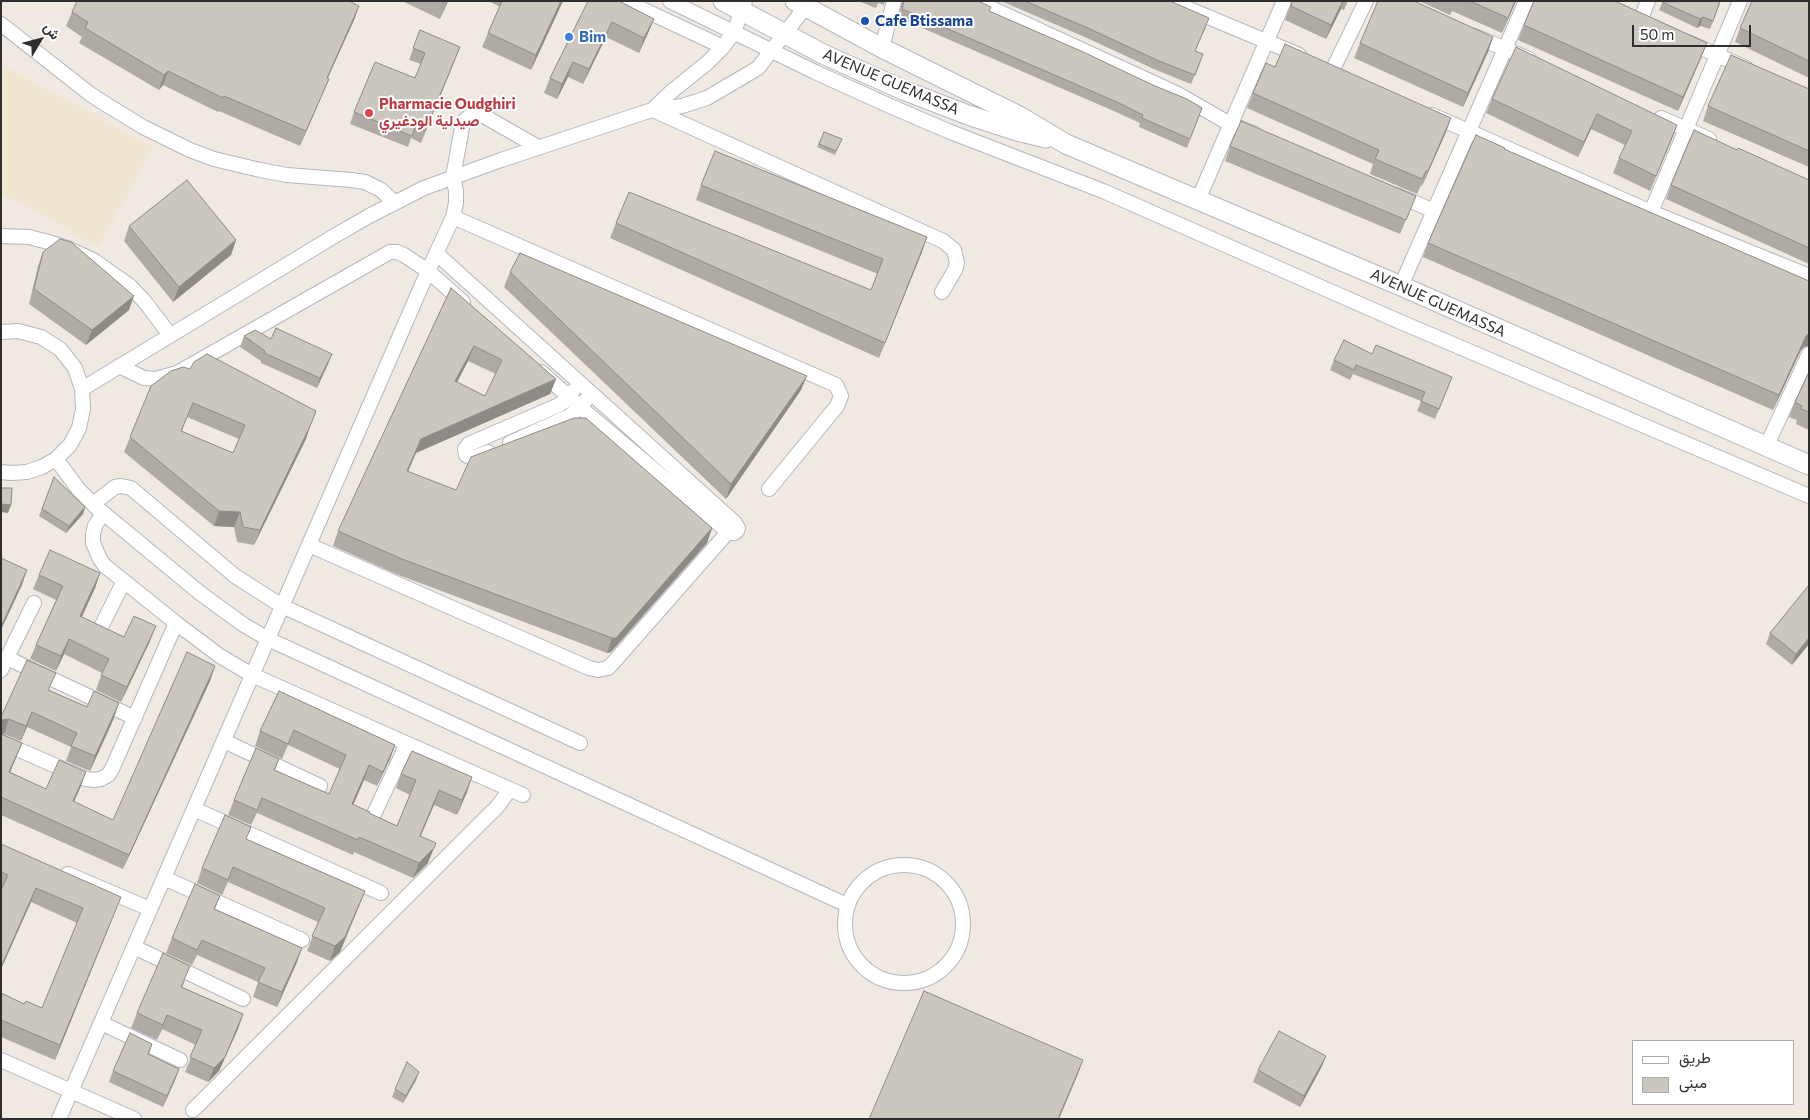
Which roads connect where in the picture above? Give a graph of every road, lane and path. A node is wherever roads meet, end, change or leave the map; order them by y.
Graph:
1 (626, 1) edge
2 (670, 1) edge
3 (723, 1) edge
4 (894, 1) edge
5 (976, 1) edge
6 (1170, 1) edge
7 (1284, 1) edge
8 (1366, 1) edge
9 (1526, 1) edge
10 (1648, 1) edge
11 (1740, 1) edge
12 (803, 3) edge
13 (743, 6) edge
14 (1640, 21) edge
15 (1, 24) edge
16 (1460, 29) edge
17 (734, 32) junction
18 (786, 34) junction
19 (1674, 36) edge
20 (1265, 42) junction
21 (724, 47) junction
22 (882, 48) junction
23 (1505, 49) junction
24 (772, 51) junction
25 (1717, 56) junction
26 (1308, 59) edge
27 (1542, 65) edge
28 (1333, 70) edge
29 (1759, 74) edge
30 (652, 110) junction
31 (1424, 111) edge
32 (1650, 113) edge
33 (1230, 124) junction
34 (1685, 128) junction
35 (1469, 132) junction
36 (1266, 139) edge
37 (1066, 144) junction
38 (1720, 144) edge
39 (538, 147) junction
40 (453, 177) junction
41 (1381, 188) edge
42 (1198, 200) junction
43 (394, 202) junction
44 (1434, 211) junction
45 (1651, 212) junction
46 (453, 217) junction
47 (1, 236) edge
48 (436, 253) junction
49 (428, 271) junction
50 (1809, 276) edge
51 (1401, 286) junction
52 (942, 292) dead end
53 (472, 311) edge
54 (1, 332) edge
55 (170, 335) junction
56 (1809, 354) edge
57 (532, 364) edge
58 (120, 366) junction
59 (580, 382) junction
60 (82, 389) junction
61 (592, 394) junction
62 (569, 397) junction
63 (580, 407) junction
64 (1766, 446) junction
65 (56, 459) junction
66 (1809, 465) edge
67 (1, 472) edge
68 (769, 489) dead end
69 (1809, 496) edge
70 (98, 508) junction
71 (728, 532) junction
72 (309, 545) junction
73 (124, 581) junction
74 (34, 603) dead end
75 (282, 606) junction
76 (176, 623) junction
77 (98, 633) edge
78 (268, 639) junction
79 (4, 664) edge
80 (252, 675) junction
81 (135, 718) junction
82 (224, 741) junction
83 (1, 742) edge
84 (580, 743) dead end
85 (407, 744) junction
86 (320, 786) dead end
87 (510, 789) junction
88 (523, 795) dead end
89 (194, 809) junction
90 (374, 814) edge
91 (59, 870) edge
92 (164, 878) junction
93 (381, 893) dead end
94 (847, 906) junction
95 (150, 909) junction
96 (302, 940) dead end
97 (134, 947) junction
98 (243, 999) dead end
99 (101, 1023) junction
100 (1, 1060) edge
101 (180, 1060) dead end
102 (71, 1091) junction
103 (193, 1110) dead end
104 (59, 1119) edge
105 (134, 1119) edge

1 - 21 street
2 - 17 street
3 - 13 main road, AVENUE GUEMASSA
4 - 22 street
5 - 33 street
6 - 20 street
7 - 20 street
8 - 28 street
9 - 23 street
10 - 14 street
11 - 25 street
12 - 18 street
12 - 22 main road, AVENUE GUEMASSA
13 - 17 street
13 - 18 main road, AVENUE GUEMASSA
15 - 43 street
16 - 23 street
17 - 21 street
17 - 24 street
18 - 24 street
18 - 37 main road, AVENUE GUEMASSA
19 - 25 street
20 - 26 street
20 - 33 street
21 - 30 street
22 - 37 main road, AVENUE GUEMASSA
23 - 27 street
23 - 35 street
24 - 30 street
24 - 69 street
25 - 29 street
25 - 34 street
30 - 39 street
30 - 52 street
31 - 35 street
32 - 34 street
33 - 36 street
33 - 42 street
34 - 38 street
34 - 45 street
35 - 44 street
35 - 45 street
37 - 42 main road, AVENUE GUEMASSA
39 - 40 street
39 - 40 street
40 - 43 street
40 - 46 street
41 - 44 street
42 - 51 main road, AVENUE GUEMASSA
43 - 55 street
44 - 51 street
45 - 50 street
46 - 48 street
46 - 68 street
47 - 55 street
48 - 49 street
48 - 59 street
49 - 53 street
49 - 58 street
49 - 72 street
51 - 64 main road, AVENUE GUEMASSA
54 - 60 street
55 - 58 street
56 - 64 street
57 - 62 street
58 - 60 street
59 - 61 street
59 - 62 street
60 - 65 street
61 - 63 street
61 - 71 street
62 - 63 street
62 - 63 street
63 - 71 street
64 - 66 main road, AVENUE GUEMASSA
65 - 67 street
65 - 70 street
70 - 73 street
70 - 75 street
70 - 78 street
71 - 72 street
72 - 75 street
73 - 76 street
73 - 77 street
74 - 79 street
75 - 78 street
75 - 84 street
76 - 80 street
76 - 81 street
78 - 80 street
78 - 94 street
79 - 81 street
80 - 82 street
80 - 85 street
81 - 83 street
82 - 86 street
82 - 89 street
85 - 87 street
85 - 90 street
87 - 88 street
87 - 103 street
89 - 92 street
89 - 93 street
91 - 95 street
92 - 95 street
92 - 96 street
94 - 94 street
95 - 97 street
97 - 98 street
97 - 99 street
99 - 101 street
99 - 102 street
100 - 102 street
102 - 104 street
102 - 105 street

